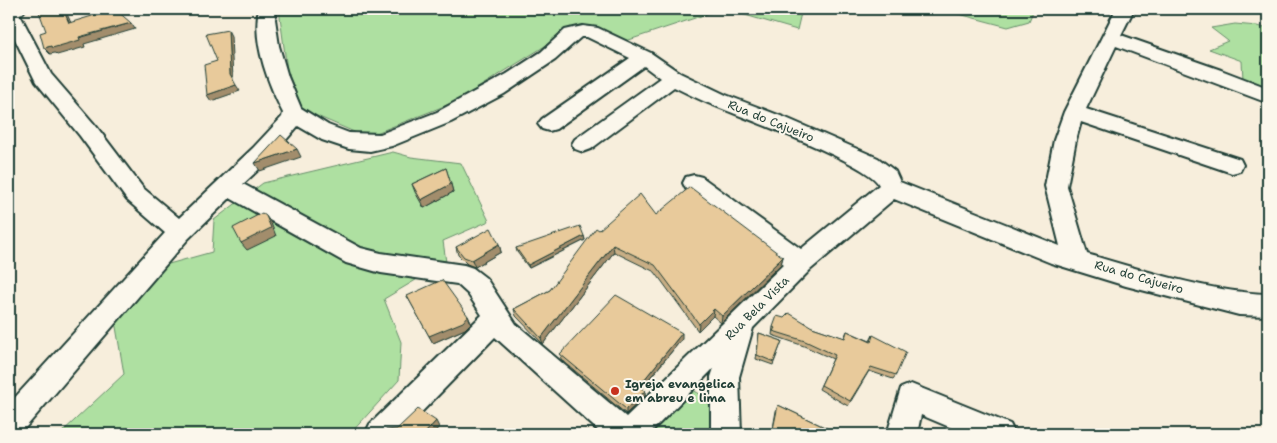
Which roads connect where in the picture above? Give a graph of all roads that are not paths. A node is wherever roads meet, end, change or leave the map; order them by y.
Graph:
1 (268, 9) edge
2 (1125, 9) edge
3 (12, 10) edge
4 (1112, 38) junction
5 (644, 57) junction
6 (673, 78) junction
7 (1268, 96) edge
8 (1074, 112) junction
9 (293, 113) junction
10 (549, 124) dead end
11 (582, 144) dead end
12 (1232, 165) dead end
13 (694, 183) dead end
14 (227, 186) junction
15 (891, 188) junction
16 (180, 232) junction
17 (1076, 259) junction
18 (801, 263) junction
19 (1268, 306) edge
20 (503, 324) junction
21 (741, 324) junction
22 (9, 425) edge
23 (380, 434) edge
24 (624, 434) edge
25 (629, 434) edge
26 (726, 434) edge
27 (902, 434) edge
28 (1000, 434) edge

1 - 9 street
2 - 4 street
3 - 16 street
4 - 7 street
4 - 8 street
5 - 6 street, Rua do Cajueiro
5 - 9 street, Rua do Cajueiro
5 - 10 street
6 - 11 street
6 - 15 street, Rua do Cajueiro
8 - 12 street
8 - 17 street
9 - 14 street
13 - 18 street
14 - 16 street
14 - 20 street
15 - 17 street, Rua do Cajueiro
15 - 18 street, Rua Bela Vista
16 - 22 street
17 - 19 street, Rua do Cajueiro
18 - 21 street, Rua Bela Vista
20 - 23 street
20 - 24 street
21 - 25 street, Rua Bela Vista
21 - 26 street
27 - 28 street

